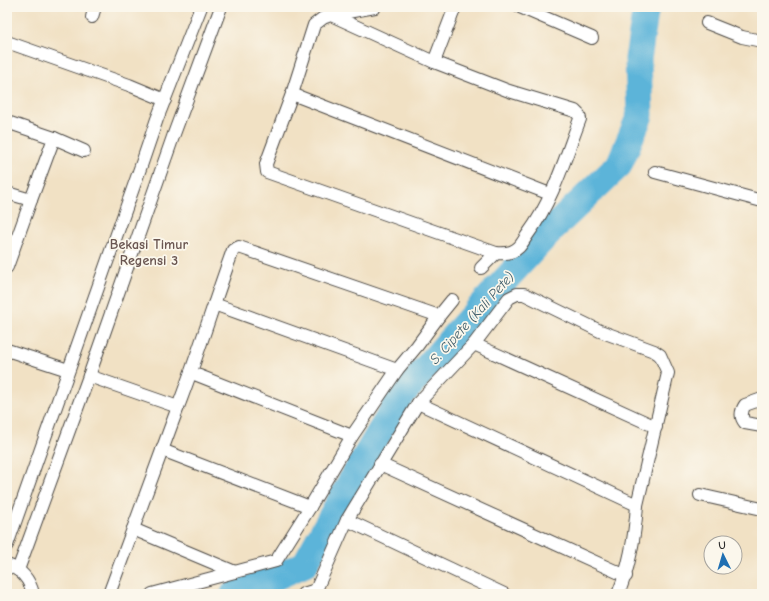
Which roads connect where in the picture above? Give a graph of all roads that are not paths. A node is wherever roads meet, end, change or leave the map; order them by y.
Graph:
1 (201, 7) edge
2 (221, 7) edge
3 (375, 7) edge
4 (455, 7) edge
5 (520, 7) edge
6 (331, 15) junction
7 (707, 23) dead end
8 (592, 38) dead end
9 (762, 41) edge
10 (7, 42) edge
11 (434, 62) junction
12 (292, 94) junction
13 (165, 100) junction
14 (7, 122) edge
15 (54, 138) junction
16 (84, 151) dead end
17 (142, 163) junction
18 (162, 169) junction
19 (655, 172) dead end
20 (7, 193) edge
21 (550, 194) junction
22 (31, 200) junction
23 (762, 201) edge
24 (496, 253) junction
25 (7, 267) edge
26 (481, 268) dead end
27 (452, 300) dead end
28 (214, 304) junction
29 (439, 316) junction
30 (474, 344) junction
31 (7, 350) edge
32 (68, 370) junction
33 (397, 370) junction
34 (192, 373) junction
35 (89, 376) junction
36 (762, 399) edge
37 (418, 403) junction
38 (178, 407) junction
39 (762, 426) edge
40 (656, 427) junction
41 (352, 436) junction
42 (162, 450) junction
43 (380, 464) junction
44 (700, 495) dead end
45 (637, 505) junction
46 (310, 507) junction
47 (762, 509) edge
48 (347, 520) junction
49 (133, 529) junction
50 (7, 545) edge
51 (12, 567) edge
52 (234, 572) junction
53 (626, 576) junction
54 (320, 592) edge
55 (32, 594) edge
56 (109, 594) edge
57 (152, 594) edge
58 (303, 594) edge
59 (504, 594) edge
60 (618, 594) edge

1 - 13 street
2 - 18 street
3 - 6 street
4 - 11 street
5 - 8 street
6 - 11 street
6 - 12 street
7 - 9 street
10 - 13 street
11 - 21 street
12 - 21 street
12 - 24 street
13 - 17 street
14 - 15 street
15 - 16 street
15 - 22 street
17 - 18 street
17 - 32 street
18 - 35 street
19 - 23 street
20 - 22 street
21 - 24 street
22 - 25 street
24 - 26 street
27 - 29 street
28 - 29 street
28 - 33 street
28 - 34 street
29 - 33 street
30 - 37 street
30 - 40 street
30 - 40 street
31 - 32 street
32 - 50 street
33 - 41 street
34 - 38 street
34 - 41 street
35 - 38 street
35 - 51 street
36 - 39 street
37 - 43 street
37 - 45 street
38 - 42 street
40 - 45 street
41 - 46 street
42 - 46 street
42 - 49 street
43 - 48 street
43 - 53 street
44 - 47 street
45 - 53 street
46 - 52 street
48 - 54 street
48 - 59 street
49 - 52 street
49 - 56 street
51 - 55 street
52 - 57 street
53 - 60 street
54 - 58 street

